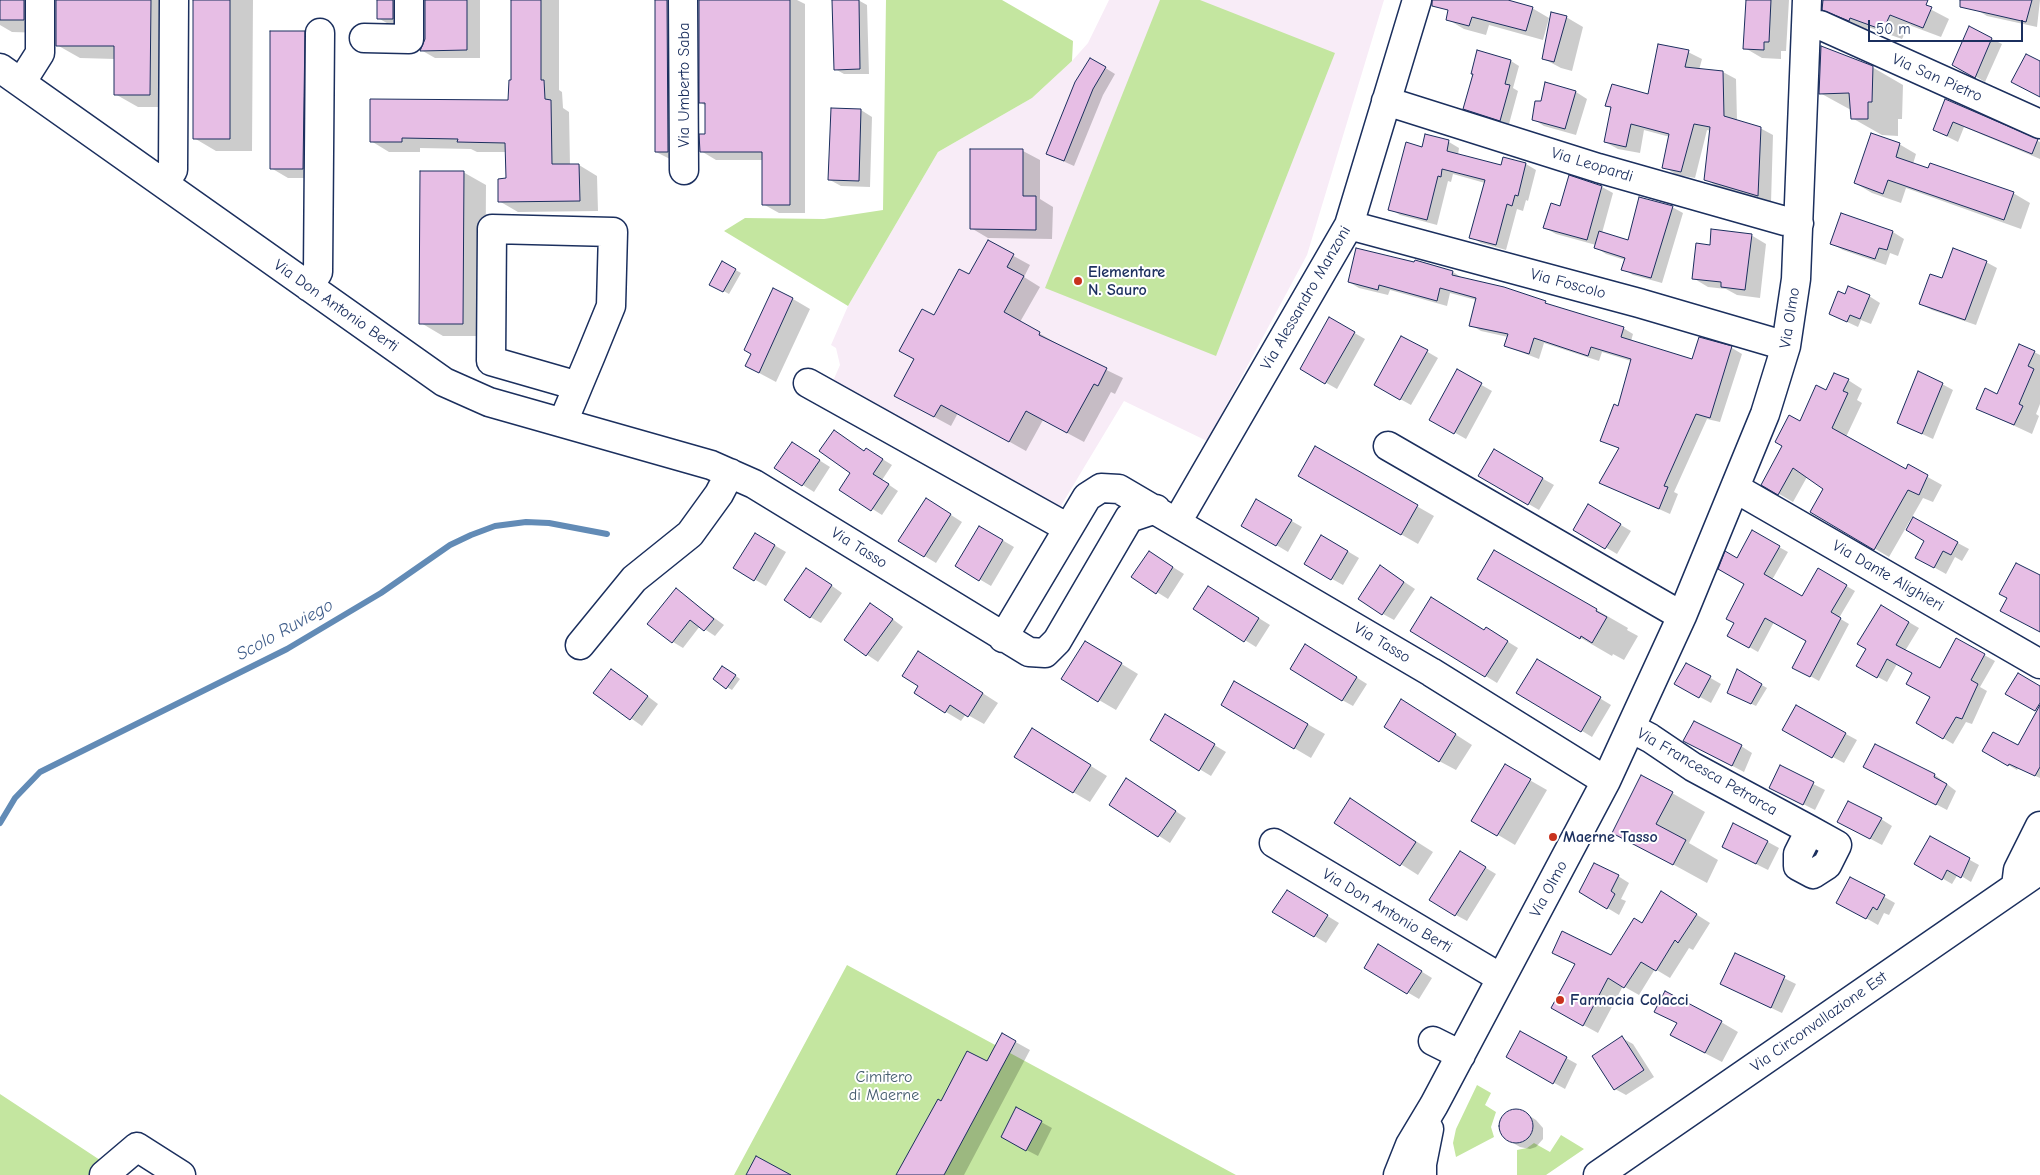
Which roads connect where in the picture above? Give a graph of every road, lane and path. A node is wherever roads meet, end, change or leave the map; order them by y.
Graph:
1 (40, 0) edge
2 (174, 0) edge
3 (409, 0) edge
4 (683, 0) edge
5 (1417, 0) edge
6 (1807, 12) edge
7 (320, 33) dead end
8 (364, 38) dead end
9 (10, 76) edge
10 (1386, 101) junction
11 (2040, 124) edge
12 (684, 170) dead end
13 (164, 184) junction
14 (1799, 223) junction
15 (1349, 225) junction
16 (309, 287) junction
17 (1786, 346) junction
18 (808, 383) dead end
19 (578, 386) junction
20 (563, 422) junction
21 (1388, 446) dead end
22 (721, 469) junction
23 (1736, 488) junction
24 (1166, 516) junction
25 (1068, 528) junction
26 (1682, 616) junction
27 (1003, 638) junction
28 (580, 645) dead end
29 (2040, 664) edge
30 (1631, 728) junction
31 (1606, 781) junction
32 (2040, 826) edge
33 (1810, 830) dead end
34 (1274, 843) dead end
35 (2040, 870) edge
36 (2016, 886) junction
37 (1501, 978) junction
38 (1433, 1041) dead end
39 (1461, 1055) junction
40 (1434, 1105) junction
41 (1427, 1139) junction
42 (104, 1175) edge
43 (181, 1175) edge
44 (1398, 1175) edge
45 (1422, 1175) edge
46 (1436, 1175) edge
47 (1598, 1175) edge

1 - 9 street
2 - 13 street
3 - 8 street
4 - 12 street, Via Umberto Saba
5 - 10 street, Via Alessandro Manzoni
6 - 11 street, Via San Pietro
6 - 14 street, Via Olmo
7 - 16 street
9 - 13 street, Via Don Antonio Berti
10 - 14 street, Via Leopardi
10 - 15 street, Via Alessandro Manzoni
13 - 16 street, Via Don Antonio Berti
14 - 17 street, Via Olmo
15 - 17 street, Via Foscolo
15 - 24 street, Via Alessandro Manzoni
16 - 20 street, Via Don Antonio Berti
17 - 23 street, Via Olmo
18 - 25 street
19 - 19 street
19 - 20 street
20 - 22 street, Via Don Antonio Berti
21 - 26 street
22 - 27 street, Via Tasso
22 - 28 street
23 - 26 street, Via Olmo
23 - 29 street, Via Dante Alighieri
24 - 25 street, Via Tasso
24 - 27 street, Via Tasso
24 - 31 street, Via Tasso
25 - 27 street, Via Tasso
26 - 30 street, Via Olmo
30 - 31 street, Via Olmo
30 - 33 street, Via Francesca Petrarca
31 - 37 street, Via Olmo
32 - 36 street
34 - 37 street, Via Don Antonio Berti
35 - 36 street, Via Circonvallazione Est
36 - 47 street, Via Circonvallazione Est
37 - 39 street, Via Olmo
38 - 39 street
39 - 40 street, Via Olmo
40 - 41 street, Via Olmo
40 - 44 street, Via Olmo
41 - 45 street, Via Olmo
41 - 46 street, Via Olmo
42 - 43 street

